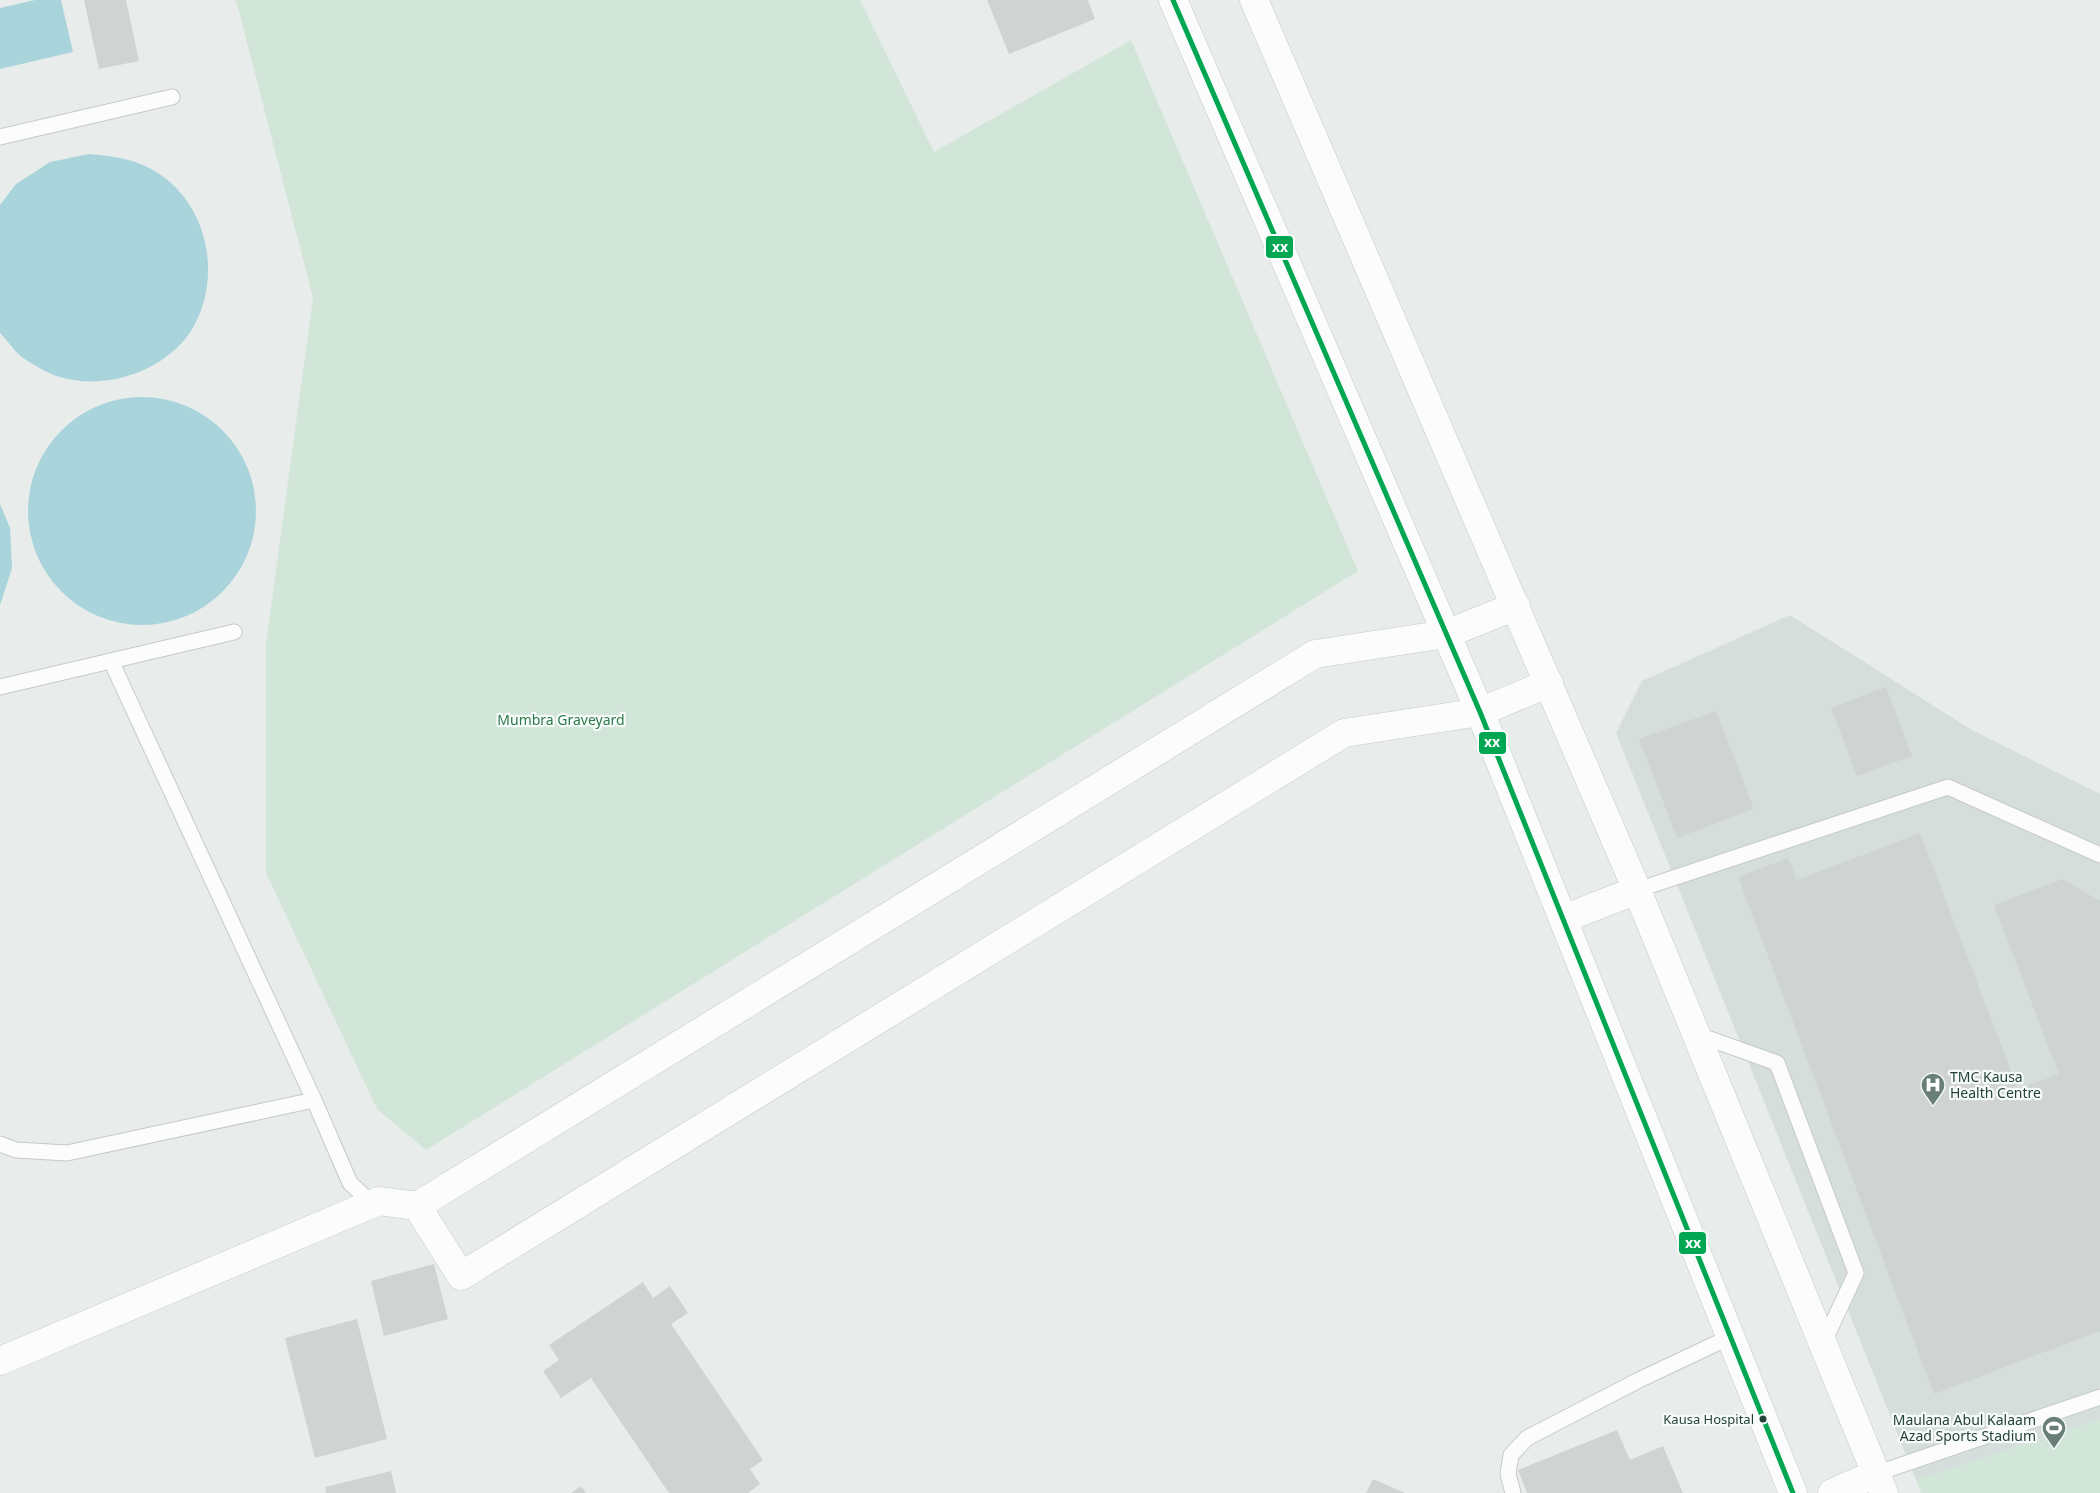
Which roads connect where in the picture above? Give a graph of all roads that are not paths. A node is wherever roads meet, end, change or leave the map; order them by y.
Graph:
1 (1173, 0) edge
2 (1254, 0) edge
3 (172, 97) dead end
4 (0, 137) edge
5 (1516, 606) junction
6 (234, 632) dead end
7 (1446, 634) junction
8 (111, 660) junction
9 (1549, 683) junction
10 (0, 687) edge
11 (1480, 712) junction
12 (2100, 855) edge
13 (1637, 890) junction
14 (1563, 918) junction
15 (1696, 1034) junction
16 (314, 1100) junction
17 (0, 1144) edge
18 (379, 1200) junction
19 (417, 1206) junction
20 (1730, 1337) junction
21 (1823, 1344) junction
22 (0, 1361) edge
23 (2100, 1397) edge
24 (1880, 1484) edge
25 (1513, 1493) edge
26 (1793, 1493) edge
27 (1832, 1493) edge

1 - 7 street
2 - 5 street
3 - 4 lane
5 - 7 street
5 - 9 street
6 - 8 lane
7 - 11 street
7 - 19 street
8 - 10 lane
8 - 16 lane
9 - 11 street
9 - 13 street
11 - 14 street
11 - 19 street
12 - 13 lane
13 - 14 street
13 - 15 street
14 - 20 street
15 - 21 street
15 - 21 lane
16 - 17 lane
16 - 18 lane
18 - 19 street
18 - 22 street
20 - 25 lane
20 - 26 street
21 - 24 street
23 - 24 lane
24 - 27 street

